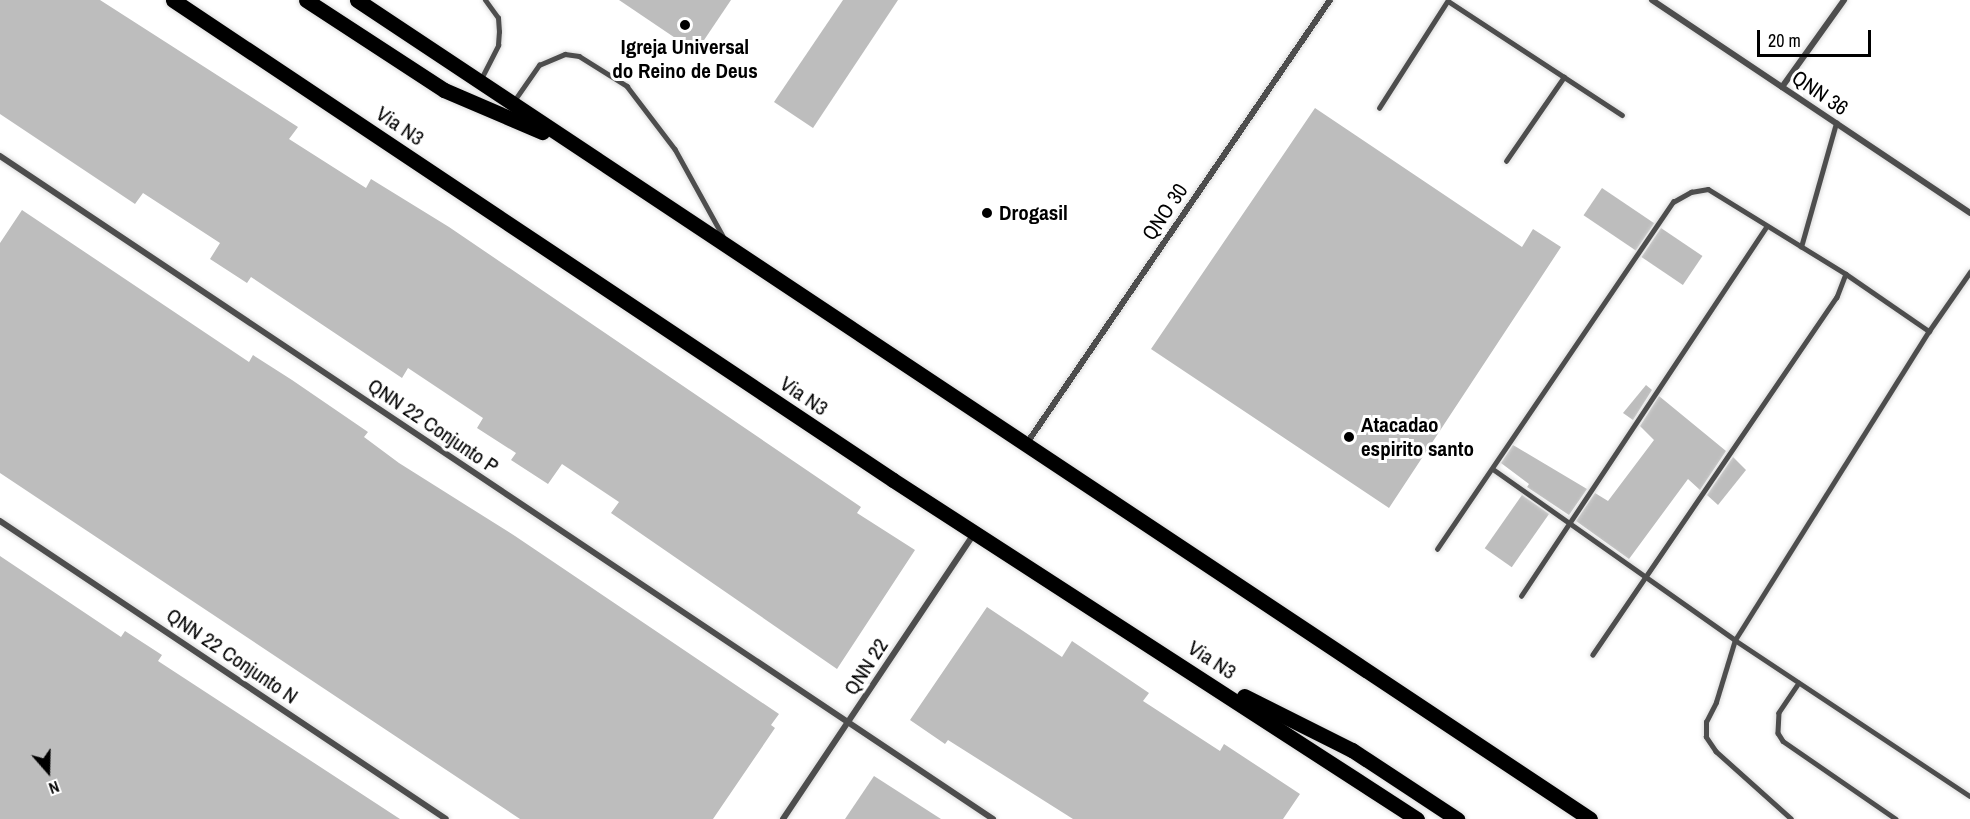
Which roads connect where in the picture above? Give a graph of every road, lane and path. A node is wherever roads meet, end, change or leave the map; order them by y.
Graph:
1 (173, 0) edge
2 (192, 0) edge
3 (306, 0) edge
4 (357, 0) edge
5 (485, 0) edge
6 (1330, 0) edge
7 (1448, 0) edge
8 (1652, 0) edge
9 (1844, 0) edge
10 (199, 17) junction
11 (1564, 77) junction
12 (480, 82) junction
13 (1782, 87) junction
14 (512, 103) junction
15 (1379, 108) dead end
16 (1622, 115) dead end
17 (1836, 123) junction
18 (570, 144) junction
19 (0, 156) edge
20 (1506, 162) dead end
21 (1970, 213) edge
22 (1767, 226) junction
23 (1801, 247) junction
24 (730, 249) junction
25 (1970, 272) edge
26 (1846, 274) junction
27 (1929, 331) junction
28 (1027, 444) junction
29 (1493, 469) junction
30 (0, 521) edge
31 (1570, 523) junction
32 (974, 533) junction
33 (1437, 549) dead end
34 (1647, 577) junction
35 (1521, 596) dead end
36 (1735, 640) junction
37 (1593, 655) dead end
38 (1180, 664) junction
39 (1799, 683) junction
40 (848, 723) junction
41 (1970, 796) edge
42 (446, 819) edge
43 (783, 819) edge
44 (993, 819) edge
45 (1417, 819) edge
46 (1456, 819) edge
47 (1590, 819) edge
48 (1791, 819) edge
49 (1896, 819) edge

1 - 10 main road, Via N3
2 - 10 main road
3 - 18 main road
4 - 12 main road
5 - 12 lane
6 - 28 street, QNO 30
7 - 11 lane
7 - 15 lane
8 - 13 street, QNN 36
9 - 13 street
10 - 32 main road, Via N3
11 - 16 lane
11 - 20 lane
12 - 14 main road
13 - 17 street, QNN 36
14 - 18 main road
14 - 24 lane
17 - 21 street, QNN 36
17 - 23 lane
18 - 24 main road
19 - 40 street, QNN 22 Conjunto P
22 - 23 lane
22 - 29 lane
22 - 31 lane
23 - 26 lane
24 - 28 main road
25 - 27 lane
26 - 27 lane
26 - 34 lane
27 - 36 lane
28 - 47 main road
29 - 31 lane
29 - 33 lane
30 - 42 street, QNN 22 Conjunto N
31 - 34 lane
31 - 35 lane
32 - 38 main road, Via N3
32 - 40 street, QNN 22
34 - 36 lane
34 - 37 lane
36 - 39 lane
36 - 48 lane
38 - 45 main road, Via N3
38 - 46 main road
39 - 41 lane
39 - 49 lane
40 - 43 street, QNN 22
40 - 44 street, QNN 22 Conjunto P

